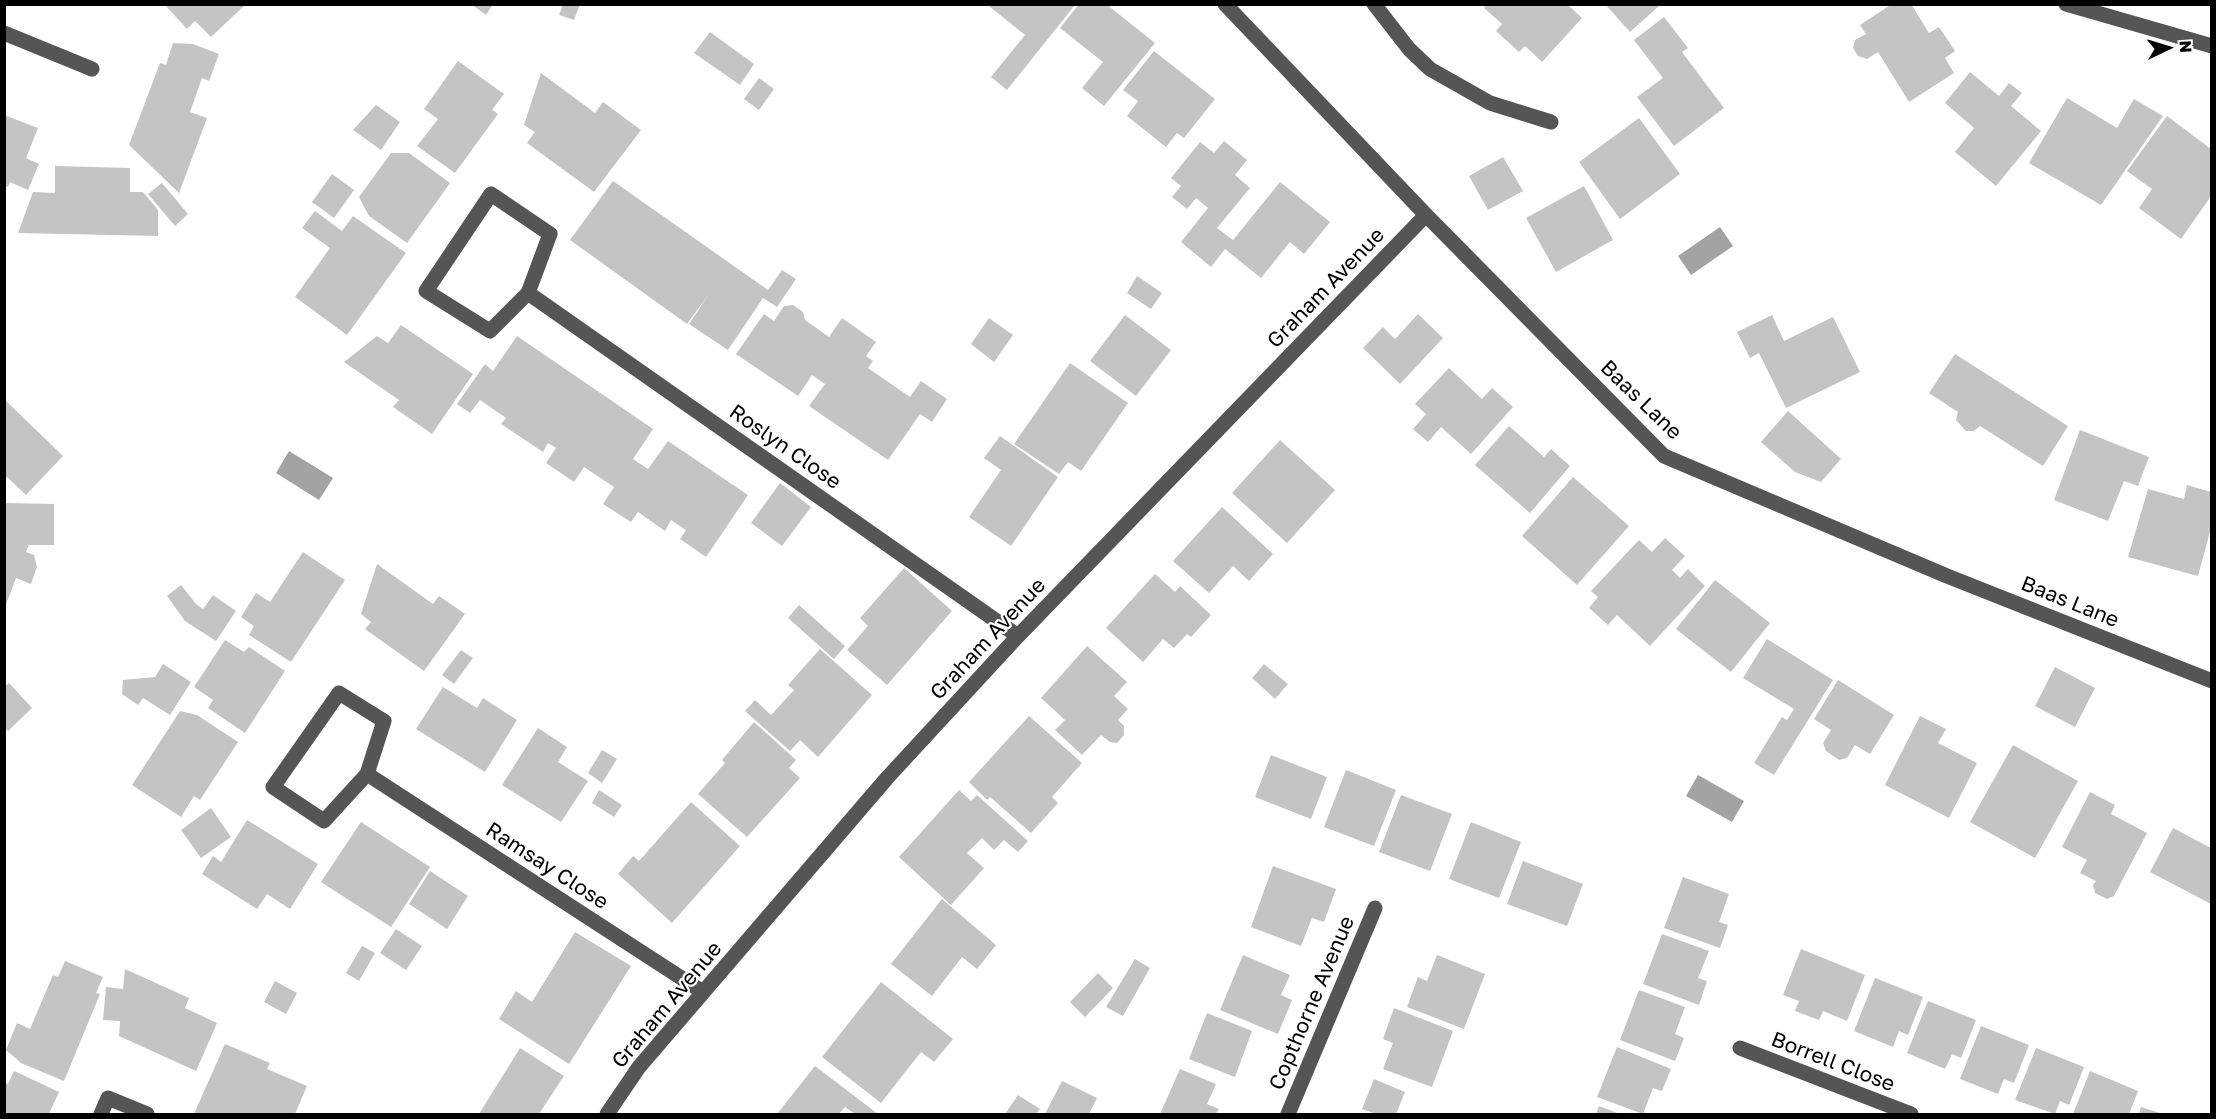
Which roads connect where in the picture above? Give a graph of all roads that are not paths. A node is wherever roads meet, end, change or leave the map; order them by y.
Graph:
1 (1225, 4) edge
2 (1374, 4) edge
3 (2066, 4) edge
4 (4, 33) edge
5 (2211, 46) edge
6 (92, 69) dead end
7 (1551, 122) dead end
8 (1426, 215) junction
9 (528, 293) junction
10 (1018, 636) junction
11 (2211, 681) edge
12 (367, 774) junction
13 (1375, 908) dead end
14 (703, 992) junction
15 (1740, 1048) dead end
16 (102, 1114) edge
17 (147, 1114) edge
18 (607, 1114) edge
19 (1288, 1114) edge
20 (1911, 1114) edge

1 - 8 street, Baas Lane
2 - 7 street
3 - 5 street
4 - 6 street
8 - 10 street, Graham Avenue
8 - 11 street, Baas Lane
9 - 9 street
9 - 10 street, Roslyn Close
10 - 14 street, Graham Avenue
12 - 12 street
12 - 14 street, Ramsay Close
13 - 19 street, Copthorne Avenue
14 - 18 street, Graham Avenue
15 - 20 street, Borrell Close
16 - 17 street

